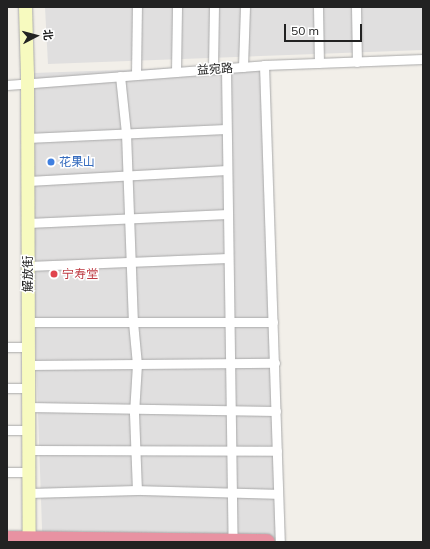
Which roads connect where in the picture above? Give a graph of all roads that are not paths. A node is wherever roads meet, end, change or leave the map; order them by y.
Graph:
1 (18, 7) edge
2 (25, 7) edge
3 (137, 7) edge
4 (177, 7) edge
5 (214, 7) edge
6 (245, 7) edge
7 (318, 7) edge
8 (356, 7) edge
9 (423, 59) edge
10 (357, 62) junction
11 (319, 63) junction
12 (264, 66) junction
13 (243, 67) junction
14 (226, 68) junction
15 (213, 69) junction
16 (176, 72) junction
17 (136, 75) junction
18 (120, 76) junction
19 (7, 84) edge
20 (24, 84) junction
21 (226, 129) junction
22 (126, 133) junction
23 (27, 138) junction
24 (227, 170) junction
25 (127, 175) junction
26 (28, 181) junction
27 (228, 214) junction
28 (130, 218) junction
29 (28, 223) junction
30 (228, 258) junction
31 (131, 262) junction
32 (28, 266) junction
33 (28, 322) junction
34 (133, 322) junction
35 (229, 322) junction
36 (273, 322) junction
37 (7, 347) edge
38 (25, 347) junction
39 (275, 363) junction
40 (137, 364) junction
41 (231, 364) junction
42 (28, 365) junction
43 (7, 388) edge
44 (25, 388) junction
45 (28, 407) junction
46 (135, 407) junction
47 (232, 411) junction
48 (276, 411) junction
49 (7, 430) edge
50 (25, 430) junction
51 (29, 450) junction
52 (136, 450) junction
53 (232, 451) junction
54 (277, 452) junction
55 (7, 472) edge
56 (25, 472) junction
57 (137, 490) junction
58 (29, 493) junction
59 (233, 493) junction
60 (278, 494) junction
61 (22, 540) edge
62 (233, 541) edge
63 (266, 542) edge
64 (280, 542) edge

1 - 20 main road
2 - 20 main road, 解放街
3 - 17 street
4 - 16 street
5 - 15 street
6 - 13 street
7 - 11 street
8 - 10 street
9 - 10 street, 益宛路
10 - 11 street, 益宛路
11 - 12 street, 益宛路
12 - 13 street, 益宛路
12 - 36 street
13 - 14 street, 益宛路
14 - 15 street, 益宛路
14 - 21 street
15 - 16 street, 益宛路
16 - 17 street, 益宛路
17 - 18 street, 益宛路
18 - 20 street, 益宛路
18 - 22 street
19 - 20 street, 益宛路
20 - 23 main road, 解放街
20 - 38 main road
21 - 22 street
21 - 24 street
22 - 23 street
22 - 25 street
23 - 26 main road, 解放街
24 - 25 street
24 - 27 street
25 - 26 street
25 - 28 street
26 - 29 main road, 解放街
27 - 28 street
27 - 30 street
28 - 29 street
28 - 31 street
29 - 32 main road, 解放街
30 - 31 street
30 - 35 street
31 - 32 street
31 - 34 street
32 - 33 main road, 解放街
33 - 34 street
33 - 38 main road, 解放街
34 - 35 street
34 - 40 street
35 - 36 street
35 - 41 street
36 - 39 street
37 - 38 street
38 - 42 main road, 解放街
38 - 44 main road
39 - 41 street
39 - 48 street
40 - 41 street
40 - 42 street
40 - 46 street
41 - 47 street
42 - 44 main road, 解放街
43 - 44 street
44 - 45 main road, 解放街
44 - 50 main road
45 - 46 street
45 - 50 main road, 解放街
46 - 47 street
46 - 52 street
47 - 48 street
47 - 53 street
48 - 54 street
49 - 50 street
50 - 51 main road, 解放街
50 - 56 main road
51 - 52 street
51 - 56 main road, 解放街
52 - 53 street
52 - 57 street
53 - 54 street
53 - 59 street
54 - 60 street
55 - 56 street
56 - 58 main road, 解放街
56 - 61 main road
57 - 58 street
57 - 59 street
58 - 61 main road, 解放街
59 - 60 street
59 - 62 street
60 - 64 street
61 - 62 highway
62 - 63 highway

